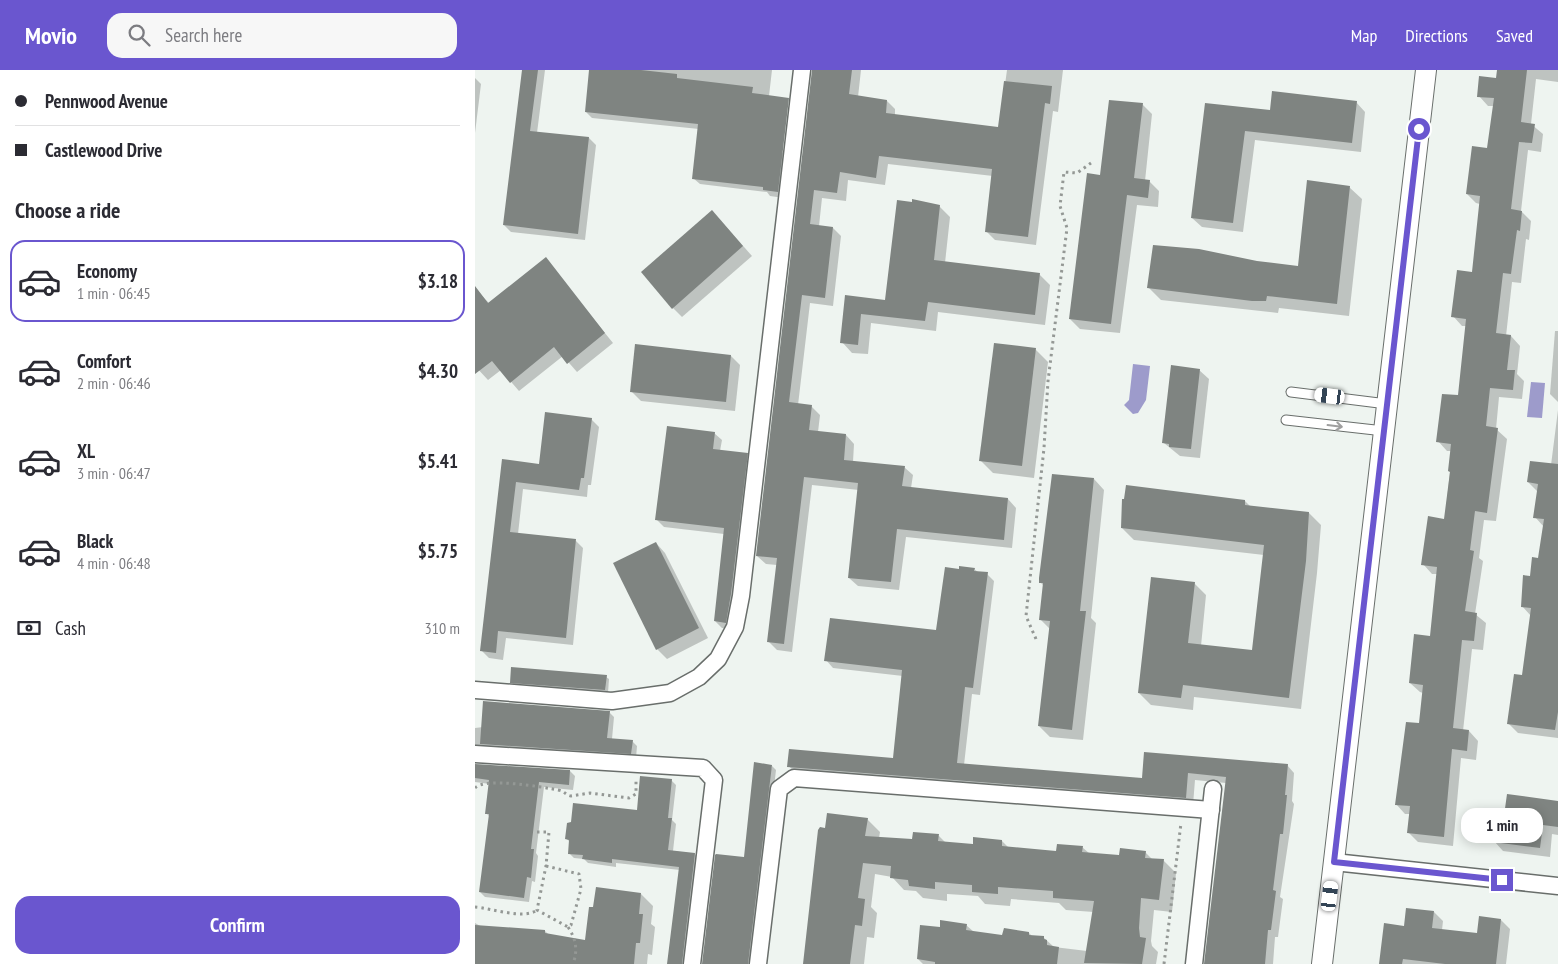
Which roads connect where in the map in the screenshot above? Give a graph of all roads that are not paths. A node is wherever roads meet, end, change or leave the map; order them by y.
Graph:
1 (802, 70) edge
2 (1426, 70) edge
3 (1291, 392) dead end
4 (1387, 404) junction
5 (1287, 420) dead end
6 (1384, 432) junction
7 (475, 690) edge
8 (475, 754) edge
9 (1213, 789) dead end
10 (1211, 810) junction
11 (1334, 862) junction
12 (1558, 886) edge
13 (692, 964) edge
14 (758, 964) edge
15 (1193, 964) edge
16 (1322, 964) edge

1 - 7 street
2 - 4 street
3 - 4 lane
4 - 6 street
5 -> 6 lane
6 - 11 street
8 - 13 street
9 - 10 street
10 - 14 street
10 - 15 street
11 - 12 street
11 - 16 street

